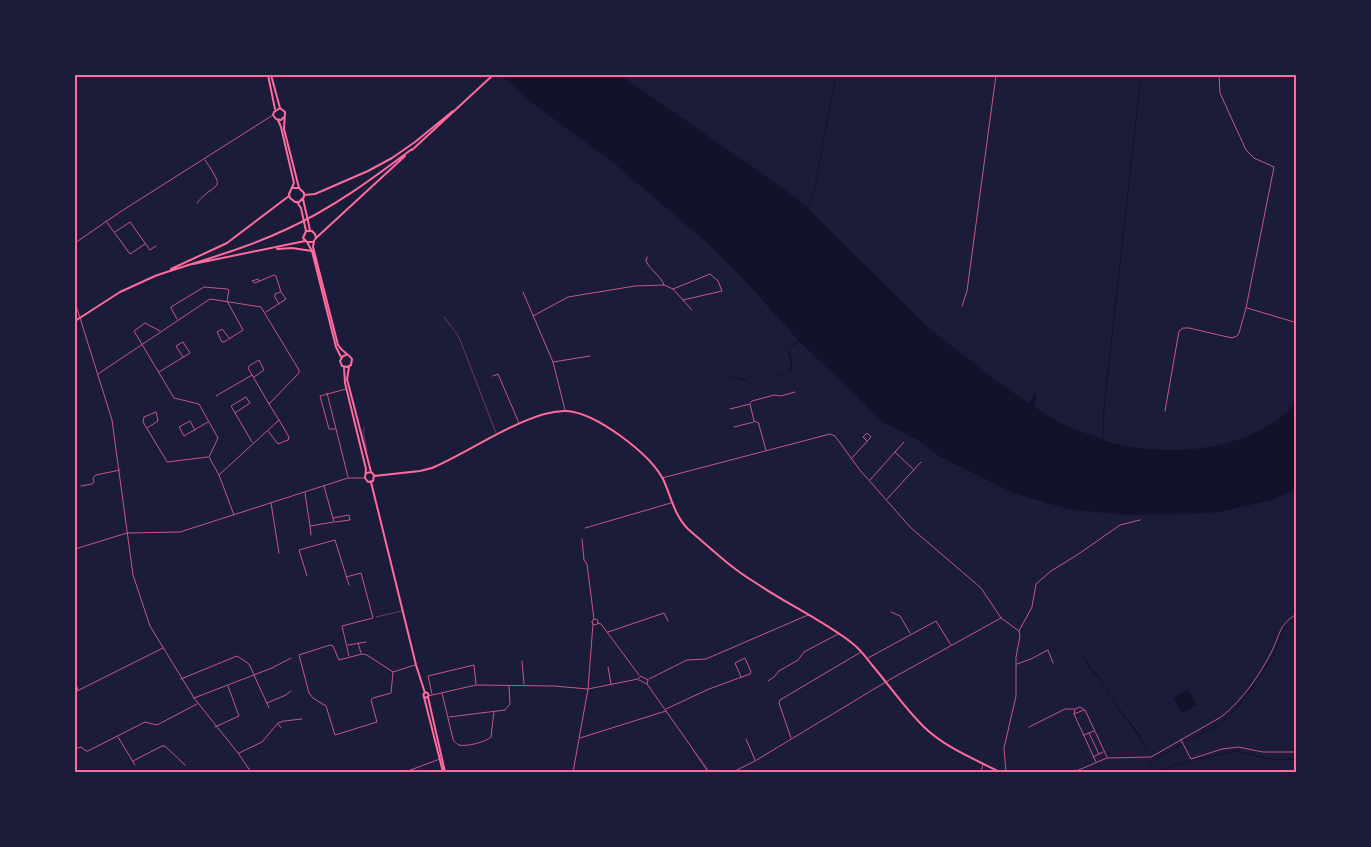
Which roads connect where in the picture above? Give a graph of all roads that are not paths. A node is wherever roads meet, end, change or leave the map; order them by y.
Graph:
1 (269, 75) edge
2 (493, 75) edge
3 (996, 75) edge
4 (1219, 75) edge
5 (461, 105) junction
6 (280, 108) junction
7 (275, 110) junction
8 (274, 115) junction
9 (284, 117) junction
10 (278, 120) junction
11 (412, 149) junction
12 (205, 159) junction
13 (293, 188) junction
14 (299, 188) junction
15 (304, 195) junction
16 (289, 196) junction
17 (303, 199) junction
18 (297, 202) junction
19 (197, 203) dead end
20 (106, 221) junction
21 (310, 230) junction
22 (306, 231) junction
23 (115, 232) junction
24 (316, 238) junction
25 (314, 241) junction
26 (306, 242) junction
27 (75, 243) edge
28 (146, 244) junction
29 (156, 246) dead end
30 (269, 250) junction
31 (312, 251) junction
32 (647, 257) dead end
33 (186, 266) junction
34 (155, 276) junction
35 (259, 281) dead end
36 (664, 285) junction
37 (673, 289) junction
38 (281, 292) junction
39 (523, 292) dead end
40 (683, 300) junction
41 (227, 301) junction
42 (75, 302) edge
43 (279, 304) junction
44 (962, 306) dead end
45 (1246, 308) junction
46 (692, 310) dead end
47 (265, 312) junction
48 (444, 316) dead end
49 (533, 316) junction
50 (177, 320) junction
51 (75, 321) edge
52 (1294, 322) dead end
53 (160, 331) junction
54 (230, 338) junction
55 (142, 345) junction
56 (346, 355) junction
57 (590, 356) dead end
58 (183, 357) junction
59 (341, 357) junction
60 (553, 362) junction
61 (344, 367) junction
62 (349, 367) junction
63 (158, 372) junction
64 (98, 374) junction
65 (253, 376) junction
66 (493, 376) dead end
67 (346, 389) junction
68 (795, 392) dead end
69 (327, 394) junction
70 (216, 396) dead end
71 (269, 404) junction
72 (750, 404) junction
73 (730, 409) dead end
74 (565, 411) junction
75 (1164, 411) dead end
76 (235, 413) junction
77 (278, 420) junction
78 (754, 421) junction
79 (209, 422) junction
80 (520, 424) junction
81 (364, 427) dead end
82 (734, 427) dead end
83 (147, 428) junction
84 (335, 429) junction
85 (195, 430) junction
86 (268, 430) junction
87 (496, 436) junction
88 (867, 441) dead end
89 (904, 442) dead end
90 (254, 443) junction
91 (766, 451) junction
92 (895, 451) junction
93 (366, 455) junction
94 (209, 457) junction
95 (851, 459) junction
96 (922, 462) dead end
97 (120, 470) junction
98 (914, 470) junction
99 (371, 472) junction
100 (367, 473) junction
101 (219, 475) junction
102 (374, 476) junction
103 (348, 478) junction
104 (365, 478) junction
105 (662, 478) junction
106 (870, 480) junction
107 (371, 482) junction
108 (81, 486) dead end
109 (324, 486) junction
110 (305, 493) junction
111 (887, 499) junction
112 (672, 502) junction
113 (271, 503) junction
114 (234, 515) junction
115 (333, 518) junction
116 (1140, 520) dead end
117 (334, 522) junction
118 (310, 526) junction
119 (585, 528) dead end
120 (127, 533) junction
121 (311, 535) dead end
122 (582, 540) dead end
123 (75, 549) edge
124 (279, 552) dead end
125 (307, 576) dead end
126 (346, 577) junction
127 (349, 585) dead end
128 (404, 611) junction
129 (891, 612) dead end
130 (809, 614) junction
131 (1296, 614) edge
132 (376, 617) dead end
133 (1001, 618) junction
134 (594, 619) junction
135 (668, 621) dead end
136 (598, 623) junction
137 (593, 624) junction
138 (1019, 631) junction
139 (608, 633) junction
140 (838, 634) junction
141 (911, 634) junction
142 (366, 642) dead end
143 (358, 643) junction
144 (951, 645) junction
145 (347, 646) junction
146 (163, 648) junction
147 (861, 652) junction
148 (362, 654) junction
149 (349, 657) junction
150 (291, 658) dead end
151 (867, 658) junction
152 (522, 661) dead end
153 (1053, 663) dead end
154 (1016, 664) junction
155 (416, 665) junction
156 (608, 667) dead end
157 (393, 672) junction
158 (255, 675) junction
159 (769, 675) dead end
160 (640, 676) junction
161 (741, 677) junction
162 (181, 679) junction
163 (638, 679) junction
164 (772, 679) junction
165 (648, 680) junction
166 (75, 681) edge
167 (768, 681) dead end
168 (887, 682) junction
169 (647, 684) junction
170 (476, 685) junction
171 (509, 685) junction
172 (524, 685) junction
173 (611, 685) junction
174 (228, 686) junction
175 (78, 690) junction
176 (588, 690) junction
177 (290, 691) dead end
178 (75, 692) edge
179 (442, 692) junction
180 (425, 693) junction
181 (432, 695) junction
182 (427, 696) junction
183 (194, 698) junction
184 (266, 703) junction
185 (197, 704) junction
186 (269, 708) dead end
187 (1075, 709) junction
188 (666, 710) junction
189 (1084, 710) junction
190 (494, 711) junction
191 (1074, 714) junction
192 (448, 717) junction
193 (302, 719) dead end
194 (278, 723) junction
195 (215, 727) junction
196 (1029, 727) dead end
197 (281, 728) dead end
198 (1094, 731) junction
199 (1089, 733) junction
200 (118, 736) junction
201 (1084, 736) junction
202 (579, 738) junction
203 (791, 738) junction
204 (746, 739) dead end
205 (1181, 740) junction
206 (75, 749) edge
207 (1104, 752) junction
208 (1296, 752) edge
209 (238, 753) junction
210 (1099, 754) junction
211 (441, 755) junction
212 (1093, 756) junction
213 (1107, 758) junction
214 (439, 759) junction
215 (133, 760) junction
216 (755, 761) junction
217 (1096, 762) junction
218 (983, 763) junction
219 (135, 765) dead end
220 (185, 765) dead end
221 (251, 772) edge
222 (406, 772) edge
223 (444, 772) edge
224 (573, 772) edge
225 (709, 772) edge
226 (733, 772) edge
227 (981, 772) edge
228 (1000, 772) edge
229 (1006, 772) edge
230 (1074, 772) edge

1 - 6 main road
1 - 7 main road
2 - 5 main road
3 - 44 street
4 - 45 street
5 - 11 main road
5 - 15 main road
6 - 7 main road
6 - 9 main road
7 - 8 main road
8 - 10 main road
8 - 12 street
9 - 10 main road
9 - 14 main road
10 - 13 main road
11 - 24 main road
11 - 33 main road
12 - 19 street
12 - 20 street
13 - 14 main road
13 - 16 main road
14 - 15 main road
15 - 17 main road
16 - 18 main road
16 - 34 main road
17 - 18 main road
17 - 21 main road
18 - 22 main road
20 - 23 street
20 - 27 street
21 - 22 main road
21 - 24 main road
22 - 26 main road
23 - 28 street
23 - 28 street
24 - 25 main road
25 - 26 main road
25 - 56 main road
26 - 30 main road
26 - 31 main road
28 - 29 street
30 - 31 main road
30 - 33 main road
31 - 59 main road
32 - 36 street
33 - 34 main road
34 - 51 main road
35 - 38 street
36 - 37 street
36 - 49 street
37 - 40 street
37 - 40 street
38 - 43 street
38 - 43 street
39 - 49 street
40 - 46 street
41 - 47 street
41 - 50 street
41 - 50 street
41 - 54 street
42 - 64 street
43 - 47 street
45 - 52 street
45 - 75 street
47 - 71 street
48 - 87 street
49 - 60 street
50 - 53 street
53 - 55 street
53 - 55 street
54 - 54 street
55 - 63 street
55 - 64 street
56 - 59 main road
56 - 62 main road
57 - 60 street
58 - 58 street
58 - 63 street
59 - 61 main road
60 - 74 street
61 - 62 main road
61 - 67 main road
62 - 93 main road
63 - 79 street
64 - 97 street
65 - 65 street
65 - 70 street
65 - 71 street
66 - 80 street
67 - 69 street
67 - 100 main road
68 - 72 street
69 - 84 street
69 - 84 street
71 - 77 street
72 - 73 street
72 - 78 street
74 - 80 main road
74 - 105 main road
76 - 76 street
76 - 90 street
77 - 86 street
77 - 86 street
78 - 82 street
78 - 91 street
79 - 85 street
79 - 94 street
80 - 87 main road
81 - 93 street
83 - 83 street
83 - 94 street
84 - 103 street
85 - 85 street
86 - 90 street
87 - 102 main road
88 - 95 street
89 - 92 street
90 - 101 street
91 - 95 street
91 - 105 street
92 - 98 street
92 - 106 street
93 - 99 main road
94 - 101 street
95 - 106 street
96 - 98 street
97 - 108 street
97 - 120 street
98 - 111 street
99 - 100 main road
99 - 102 main road
100 - 104 main road
101 - 114 street
102 - 107 main road
103 - 104 street
103 - 109 street
104 - 107 main road
105 - 112 main road
106 - 111 street
107 - 128 main road
109 - 110 street
109 - 115 street
110 - 113 street
110 - 118 street
111 - 133 street
112 - 119 street
112 - 130 main road
113 - 114 street
113 - 124 street
114 - 120 street
115 - 117 street
115 - 117 street
116 - 138 street
117 - 118 street
118 - 121 street
120 - 123 street
120 - 146 street
122 - 134 street
125 - 126 street
126 - 127 street
126 - 145 street
128 - 132 street
128 - 155 main road
129 - 141 street
130 - 140 main road
130 - 165 street
131 - 205 street
133 - 138 street
133 - 144 street
134 - 136 street
134 - 137 street
135 - 139 street
136 - 137 street
136 - 139 street
137 - 176 street
138 - 154 street
139 - 160 street
140 - 147 main road
140 - 164 street
141 - 144 street
141 - 151 street
142 - 143 street
143 - 145 street
143 - 148 street
144 - 168 street
145 - 149 street
146 - 162 street
146 - 175 street
147 - 151 main road
147 - 203 street
148 - 149 street
148 - 157 street
149 - 157 street
150 - 158 street
151 - 168 main road
152 - 172 street
153 - 154 street
154 - 229 street
155 - 157 street
155 - 180 main road
156 - 173 street
158 - 162 street
158 - 174 street
158 - 184 street
159 - 164 street
160 - 163 street
160 - 165 street
161 - 161 street
161 - 188 street
162 - 183 street
163 - 169 street
163 - 173 street
164 - 167 street
165 - 169 street
166 - 175 street
168 - 203 street
168 - 218 main road
169 - 188 street
170 - 171 street
170 - 179 street
170 - 181 street
171 - 172 street
171 - 190 street
172 - 176 street
173 - 176 street
174 - 183 street
174 - 195 street
175 - 178 street
176 - 202 street
177 - 184 street
179 - 181 street
179 - 192 street
180 - 182 main road
180 - 182 main road
181 - 182 street
182 - 211 main road
182 - 214 main road
183 - 185 street
184 - 186 street
185 - 195 street
185 - 200 street
187 - 189 street
187 - 191 street
187 - 196 street
188 - 202 street
188 - 225 street
189 - 191 street
189 - 198 street
190 - 192 street
190 - 192 street
191 - 201 street
193 - 194 street
194 - 197 street
194 - 209 street
195 - 209 street
198 - 199 street
198 - 207 street
199 - 201 street
199 - 210 street
200 - 206 street
200 - 215 street
201 - 212 street
202 - 224 street
203 - 216 street
204 - 216 street
205 - 208 street
205 - 213 street
207 - 210 street
207 - 213 street
209 - 221 street
210 - 212 street
211 - 214 street
211 - 223 main road
212 - 217 street
213 - 217 street
214 - 222 street
214 - 223 main road
215 - 219 street
215 - 220 street
216 - 226 street
217 - 230 street
218 - 227 street
218 - 228 main road

